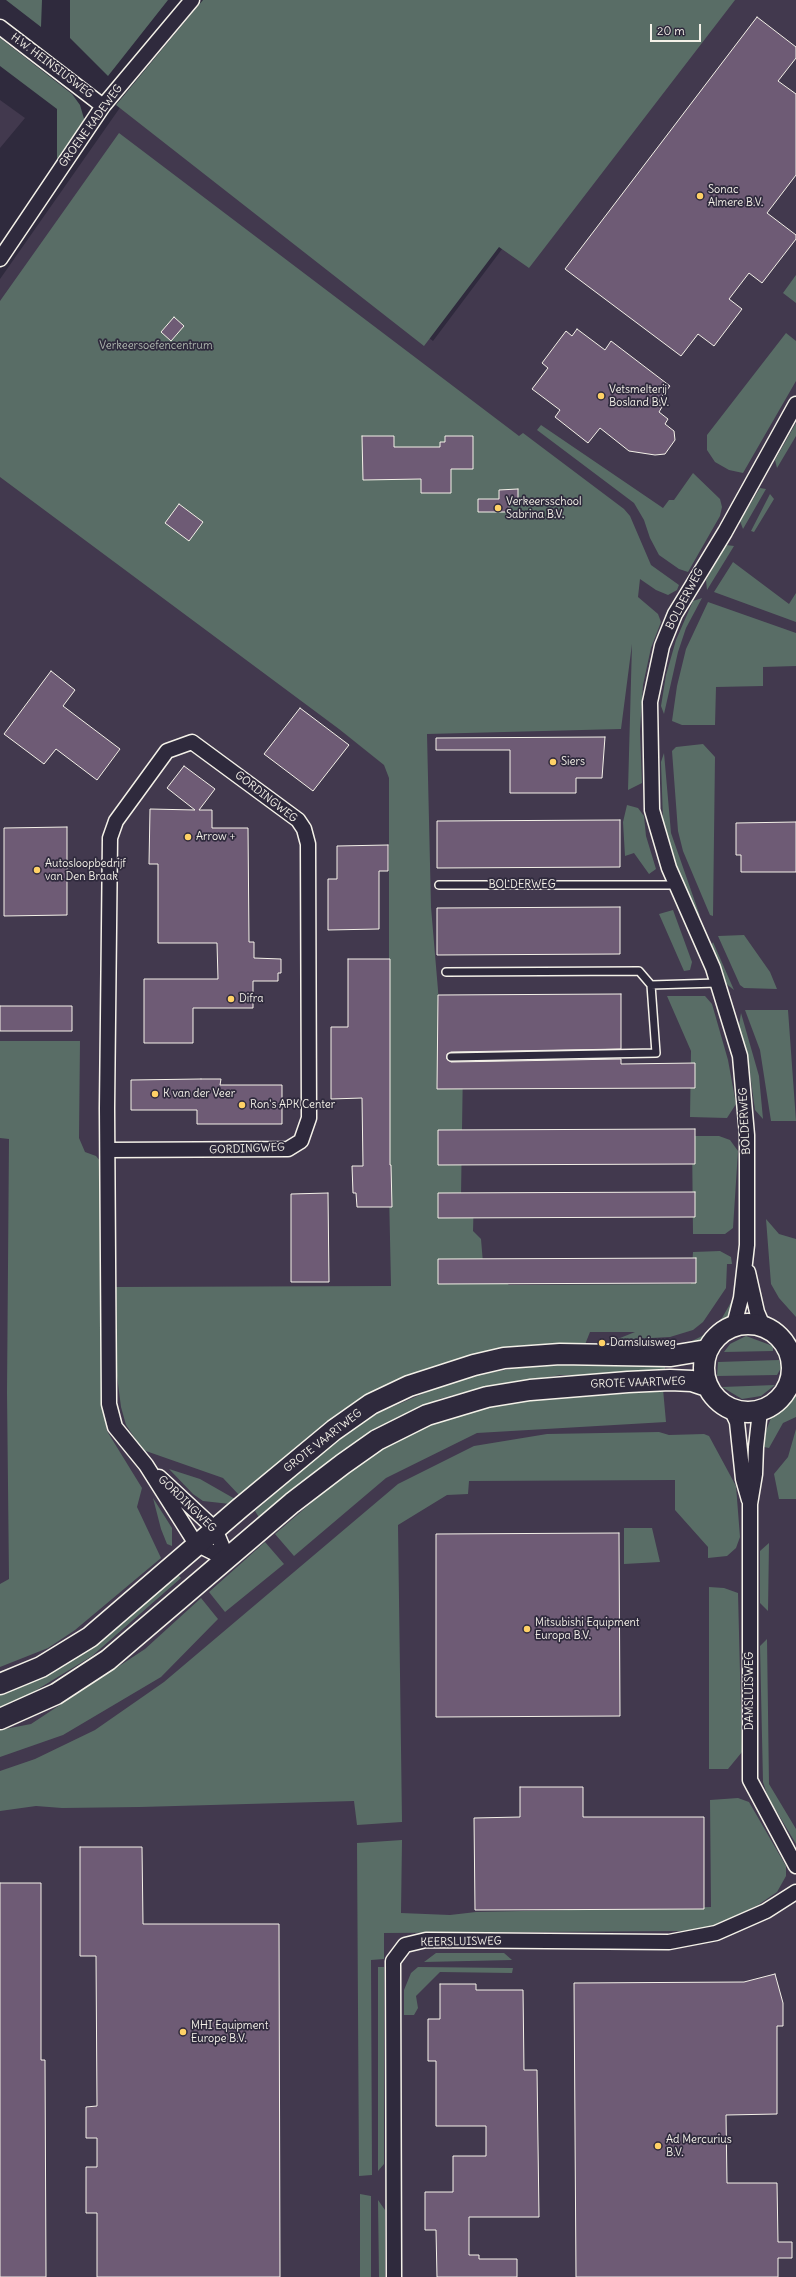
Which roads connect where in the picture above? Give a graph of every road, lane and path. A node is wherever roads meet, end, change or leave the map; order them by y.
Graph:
1 (192, 0) edge
2 (0, 27) edge
3 (103, 106) junction
4 (0, 259) edge
5 (796, 404) edge
6 (439, 885) dead end
7 (677, 885) junction
8 (446, 972) dead end
9 (717, 983) junction
10 (651, 985) junction
11 (451, 1057) dead end
12 (108, 1150) junction
13 (746, 1264) junction
14 (734, 1326) junction
15 (763, 1326) junction
16 (707, 1350) junction
17 (793, 1354) edge
18 (707, 1386) junction
19 (792, 1386) edge
20 (731, 1409) junction
21 (760, 1411) junction
22 (146, 1465) junction
23 (750, 1504) junction
24 (215, 1528) junction
25 (196, 1544) junction
26 (228, 1560) junction
27 (0, 1684) edge
28 (0, 1719) edge
29 (796, 1866) edge
30 (796, 1892) edge
31 (394, 2277) edge

1 - 3 street, GROENE KADEWEG
2 - 3 street, H.W. HEINSIUSWEG
3 - 4 street, GROENE KADEWEG
5 - 7 street, BOLDERWEG
6 - 7 lane, BOLDERWEG
7 - 9 street, BOLDERWEG
8 - 10 lane
9 - 10 lane
9 - 13 street, BOLDERWEG
10 - 11 lane
12 - 12 street, GORDINGWEG
12 - 22 street, GORDINGWEG
13 - 14 street, BOLDERWEG
13 - 15 street, BOLDERWEG
14 - 15 main road
14 - 16 main road
15 - 17 main road
16 - 18 main road
16 - 24 main road, GROTE VAARTWEG
17 - 19 main road
18 - 20 main road
18 - 26 main road, GROTE VAARTWEG
19 - 21 main road
20 - 21 main road
20 - 23 street, DAMSLUISWEG
21 - 23 street, DAMSLUISWEG
22 - 24 street, GORDINGWEG
22 - 25 street, GORDINGWEG
23 - 29 street, DAMSLUISWEG
24 - 25 main road, GROTE VAARTWEG
24 - 26 street, GORDINGWEG
25 - 26 street, GORDINGWEG
25 - 27 main road, GROTE VAARTWEG
26 - 28 main road, GROTE VAARTWEG
30 - 31 street, KEERSLUISWEG

